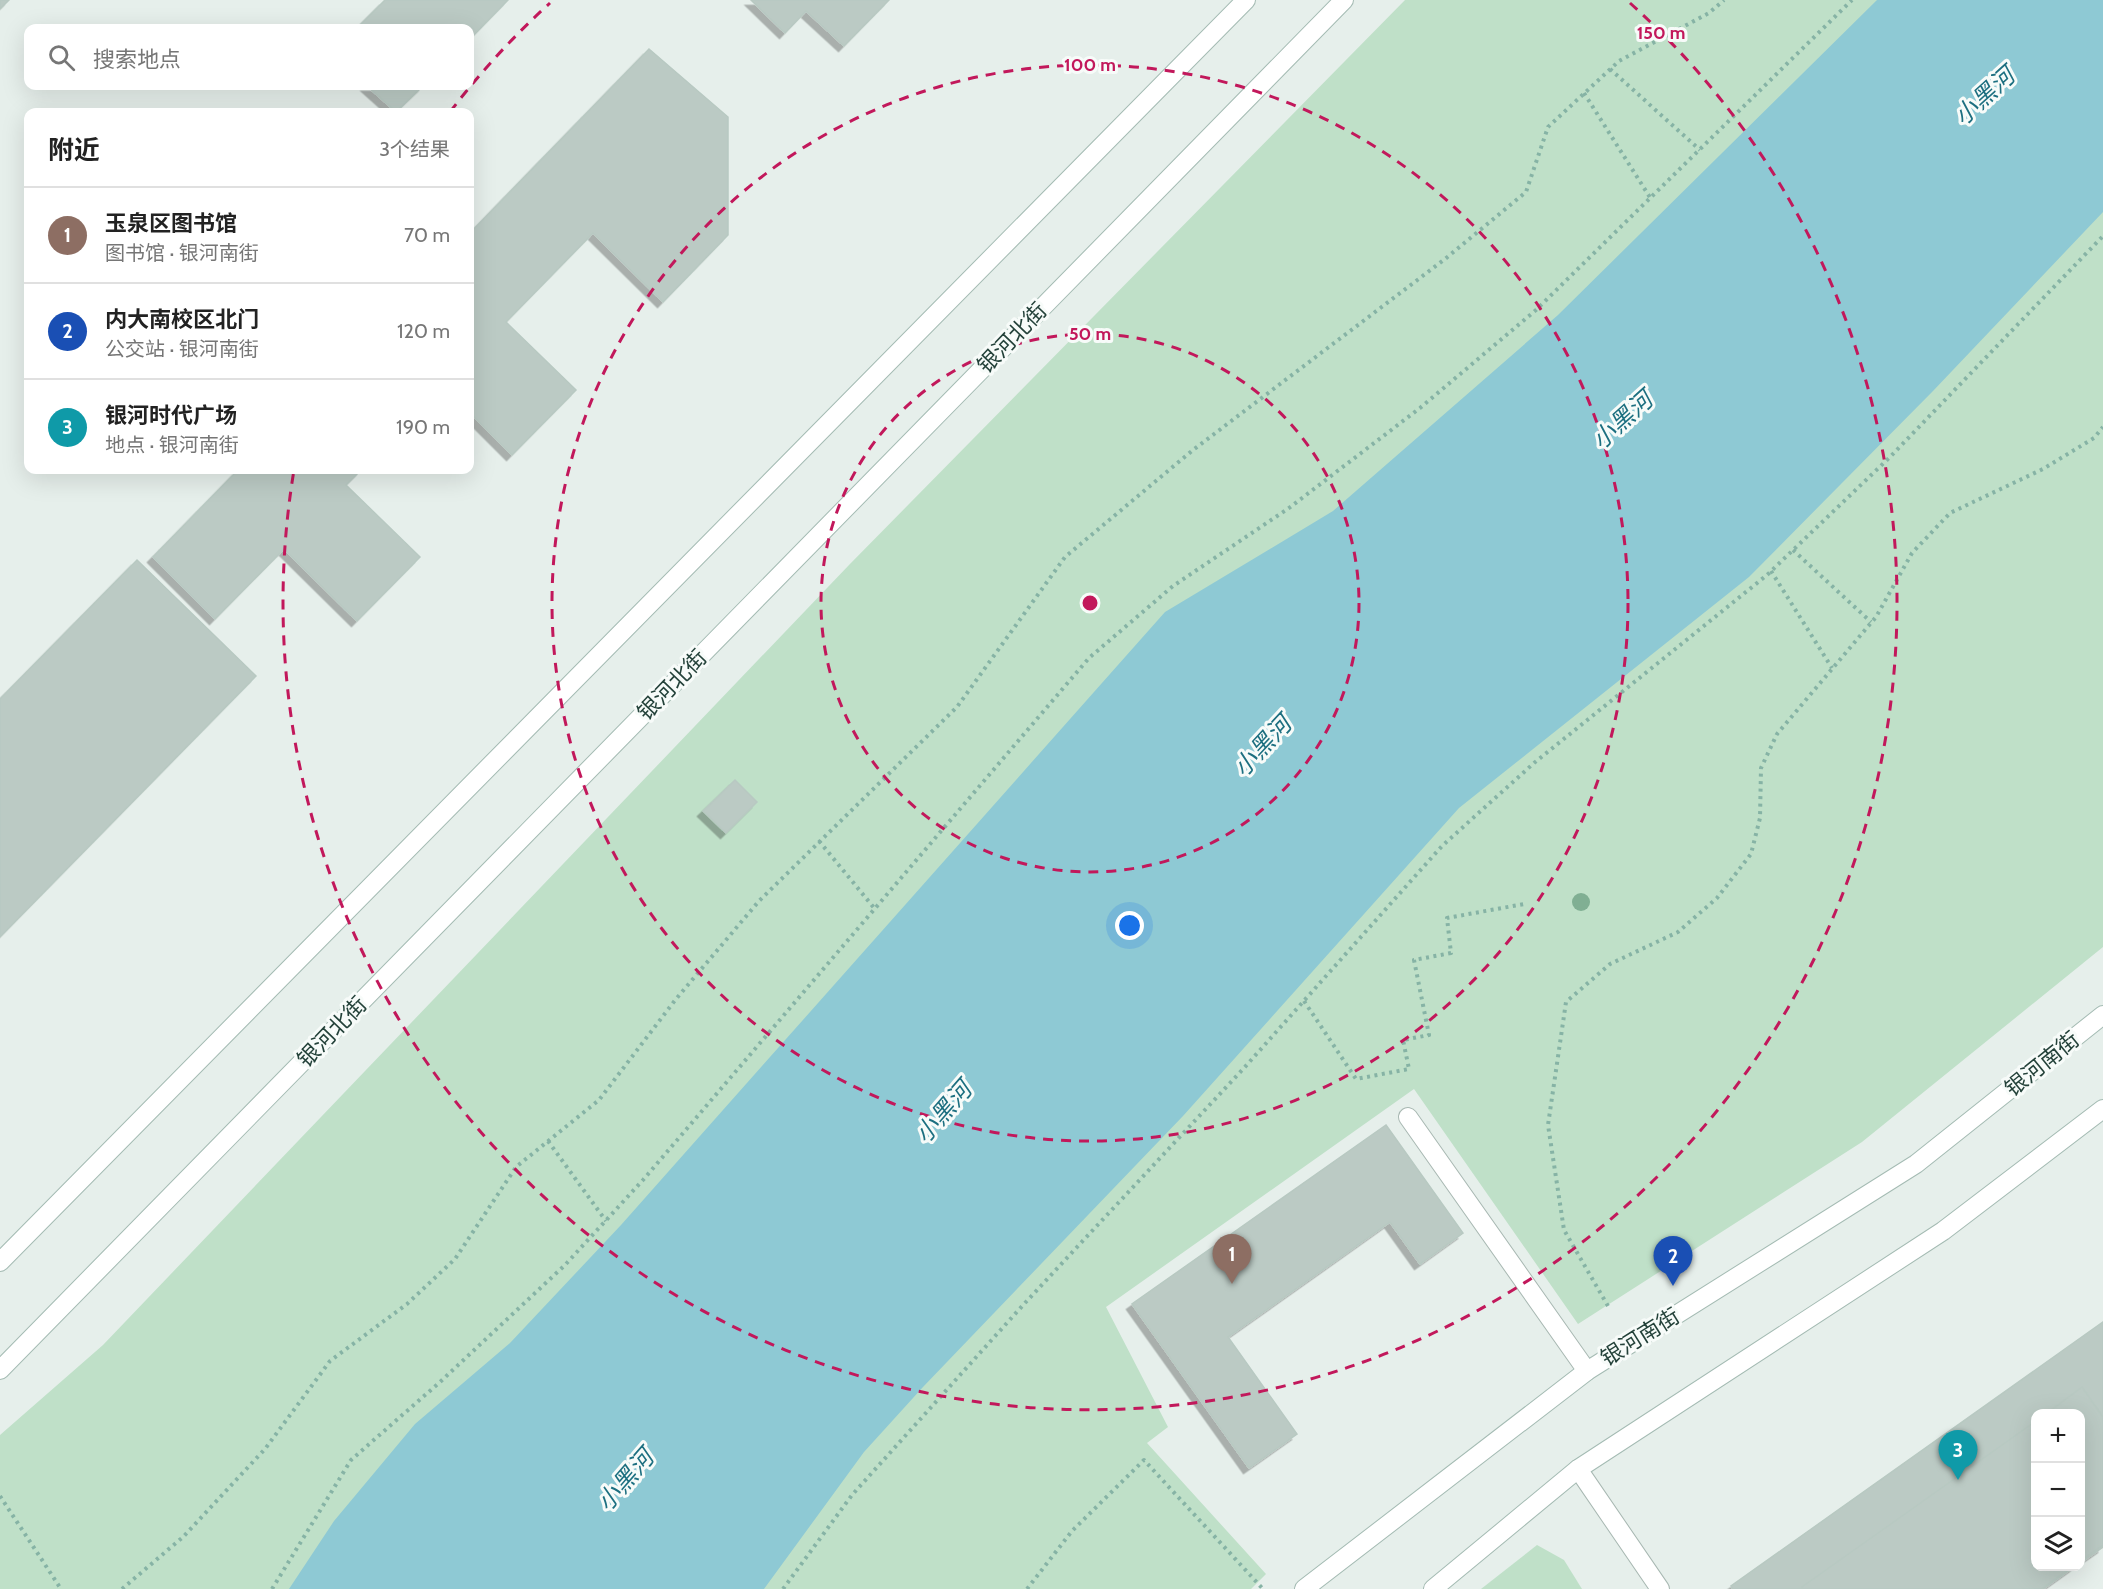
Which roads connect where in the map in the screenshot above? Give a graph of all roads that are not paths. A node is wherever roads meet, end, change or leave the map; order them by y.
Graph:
1 (1246, 0) edge
2 (1344, 0) edge
3 (2103, 1015) edge
4 (2103, 1109) edge
5 (1408, 1117) dead end
6 (0, 1262) edge
7 (0, 1370) edge
8 (1587, 1371) junction
9 (1578, 1469) junction
10 (1304, 1589) edge
11 (1433, 1589) edge
12 (1660, 1589) edge

1 - 6 main road
2 - 7 main road, 银河北街
3 - 8 main road, 银河南街
4 - 9 main road
5 - 8 main road
8 - 10 main road, 银河南街
9 - 11 main road
9 - 12 main road

